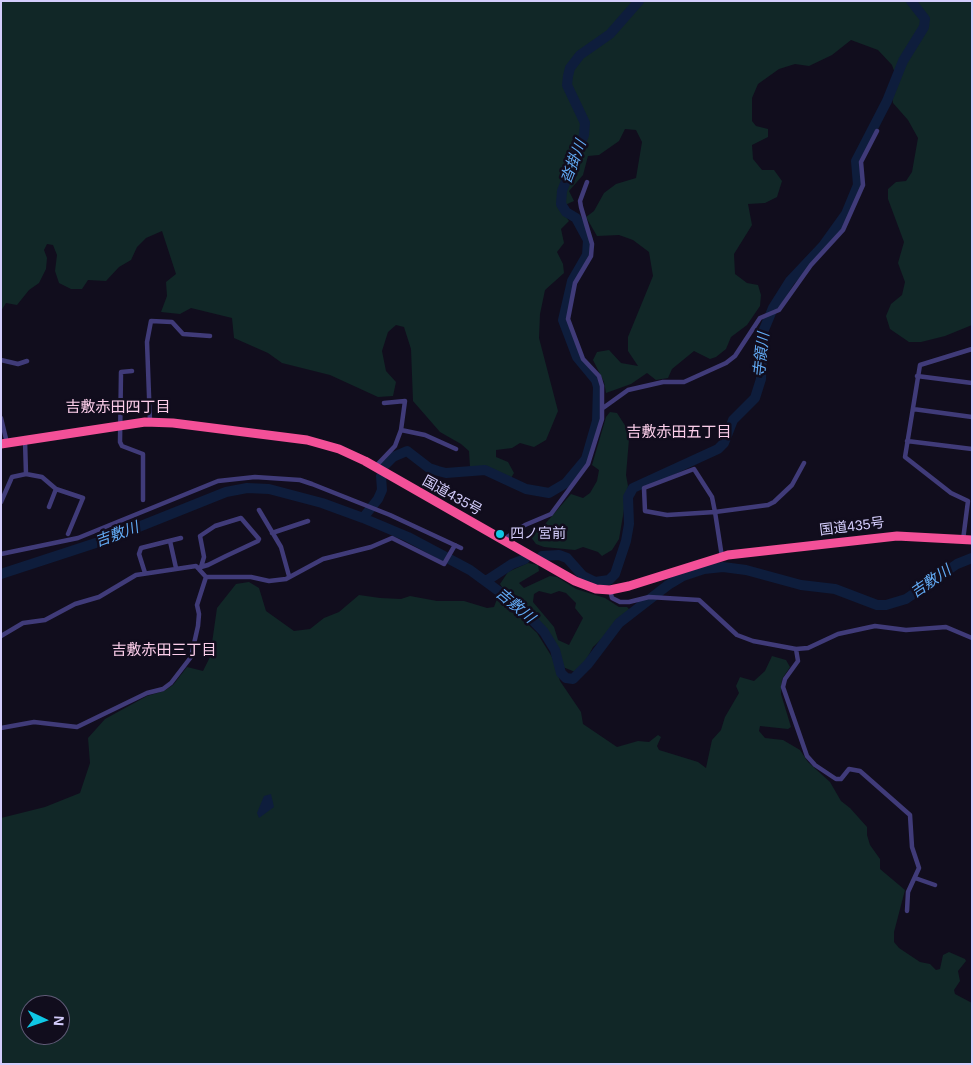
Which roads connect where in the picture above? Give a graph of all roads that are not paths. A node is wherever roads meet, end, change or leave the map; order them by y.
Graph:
1 (877, 131) dead end
2 (586, 182) dead end
3 (210, 336) dead end
4 (972, 349) edge
5 (1, 360) edge
6 (27, 361) dead end
7 (132, 371) dead end
8 (917, 376) junction
9 (972, 383) edge
10 (384, 403) dead end
11 (603, 408) junction
12 (913, 409) junction
13 (972, 417) edge
14 (1, 418) edge
15 (150, 422) junction
16 (119, 425) junction
17 (401, 430) junction
18 (26, 440) junction
19 (907, 441) junction
20 (4, 444) edge
21 (456, 449) dead end
22 (972, 449) edge
23 (804, 463) dead end
24 (375, 467) junction
25 (26, 474) junction
26 (56, 489) junction
27 (83, 498) junction
28 (142, 500) dead end
29 (88, 501) dead end
30 (1, 502) edge
31 (48, 507) dead end
32 (259, 510) dead end
33 (715, 512) junction
34 (308, 521) dead end
35 (272, 533) junction
36 (68, 534) dead end
37 (181, 538) dead end
38 (503, 540) junction
39 (968, 540) edge
40 (170, 541) junction
41 (454, 547) junction
42 (461, 548) dead end
43 (1, 554) edge
44 (722, 557) junction
45 (176, 568) junction
46 (200, 568) junction
47 (145, 573) junction
48 (289, 576) junction
49 (206, 577) junction
50 (610, 590) junction
51 (1, 636) edge
52 (972, 638) edge
53 (796, 649) junction
54 (1, 728) edge
55 (915, 878) junction
56 (935, 886) dead end
57 (907, 911) dead end

1 - 11 street
2 - 11 street
3 - 15 street
4 - 8 street
5 - 6 street
7 - 16 street
8 - 9 street
8 - 12 street
10 - 17 street
11 - 38 street
12 - 13 street
12 - 19 street
14 - 20 street
15 - 16 highway, 国道435号
15 - 24 highway, 国道435号
16 - 18 highway, 国道435号
16 - 28 street
17 - 21 street
17 - 24 street
18 - 20 highway, 国道435号
18 - 25 street
19 - 22 street
19 - 39 street
23 - 33 street
24 - 38 highway, 国道435号
25 - 26 street
25 - 30 street
26 - 27 street
26 - 31 street
27 - 29 street
27 - 36 street
32 - 35 street
33 - 33 street
33 - 44 street
34 - 35 street
35 - 48 street
37 - 40 street
38 - 50 highway, 国道435号
39 - 44 highway, 国道435号
40 - 45 street
40 - 47 street
41 - 42 street
41 - 43 street
41 - 48 street
44 - 50 highway, 国道435号
45 - 46 street
45 - 47 street
46 - 46 street
46 - 49 street
47 - 51 street
48 - 49 street
49 - 54 street
50 - 53 street
52 - 53 street
53 - 55 street
55 - 56 street
55 - 57 street

